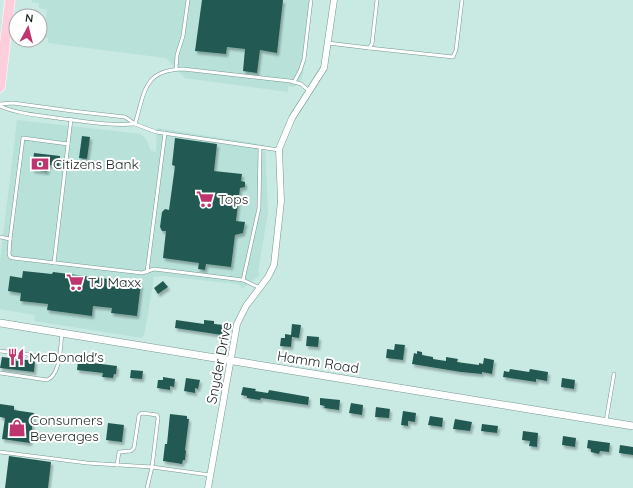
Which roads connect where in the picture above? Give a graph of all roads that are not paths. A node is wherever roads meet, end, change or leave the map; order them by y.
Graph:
1 (10, 0) edge
2 (188, 0) edge
3 (311, 0) edge
4 (334, 0) edge
5 (377, 0) edge
6 (462, 0) edge
7 (328, 43) junction
8 (369, 48) junction
9 (1, 64) edge
10 (176, 69) junction
11 (294, 82) junction
12 (0, 87) edge
13 (309, 91) junction
14 (0, 105) edge
15 (71, 119) junction
16 (135, 124) junction
17 (165, 133) junction
18 (68, 144) junction
19 (260, 147) junction
20 (279, 150) junction
21 (0, 238) edge
22 (10, 239) junction
23 (54, 263) junction
24 (147, 272) junction
25 (243, 280) junction
26 (260, 288) junction
27 (0, 323) edge
28 (62, 333) junction
29 (0, 351) edge
30 (58, 358) junction
31 (231, 361) junction
32 (0, 373) edge
33 (614, 374) dead end
34 (606, 421) junction
35 (633, 426) edge
36 (0, 452) edge
37 (117, 465) junction
38 (152, 467) junction
39 (210, 475) junction
40 (147, 488) edge
41 (208, 488) edge

1 - 9 highway
2 - 10 lane
3 - 11 lane
4 - 7 street, Snyder Drive
5 - 8 lane
6 - 8 lane
7 - 8 lane
7 - 13 street, Snyder Drive
9 - 12 highway
10 - 11 lane
10 - 16 lane
11 - 13 lane
13 - 20 street, Snyder Drive
14 - 15 lane
14 - 16 lane
15 - 16 lane
15 - 18 lane
16 - 17 lane
17 - 19 lane
17 - 24 lane
18 - 22 lane
18 - 23 lane
19 - 20 lane
19 - 25 lane
20 - 26 street, Snyder Drive
21 - 22 lane
22 - 23 lane
23 - 24 lane
24 - 25 lane
25 - 26 lane
26 - 31 street, Snyder Drive
27 - 28 street, Hamm Road
28 - 30 lane
28 - 31 street, Hamm Road
29 - 30 lane
30 - 32 lane
31 - 34 street, Hamm Road
31 - 39 street, Snyder Drive
33 - 34 lane
34 - 35 street, Hamm Road
36 - 37 lane
37 - 38 lane
37 - 38 lane
38 - 39 lane
38 - 40 lane
39 - 41 street, Snyder Drive

